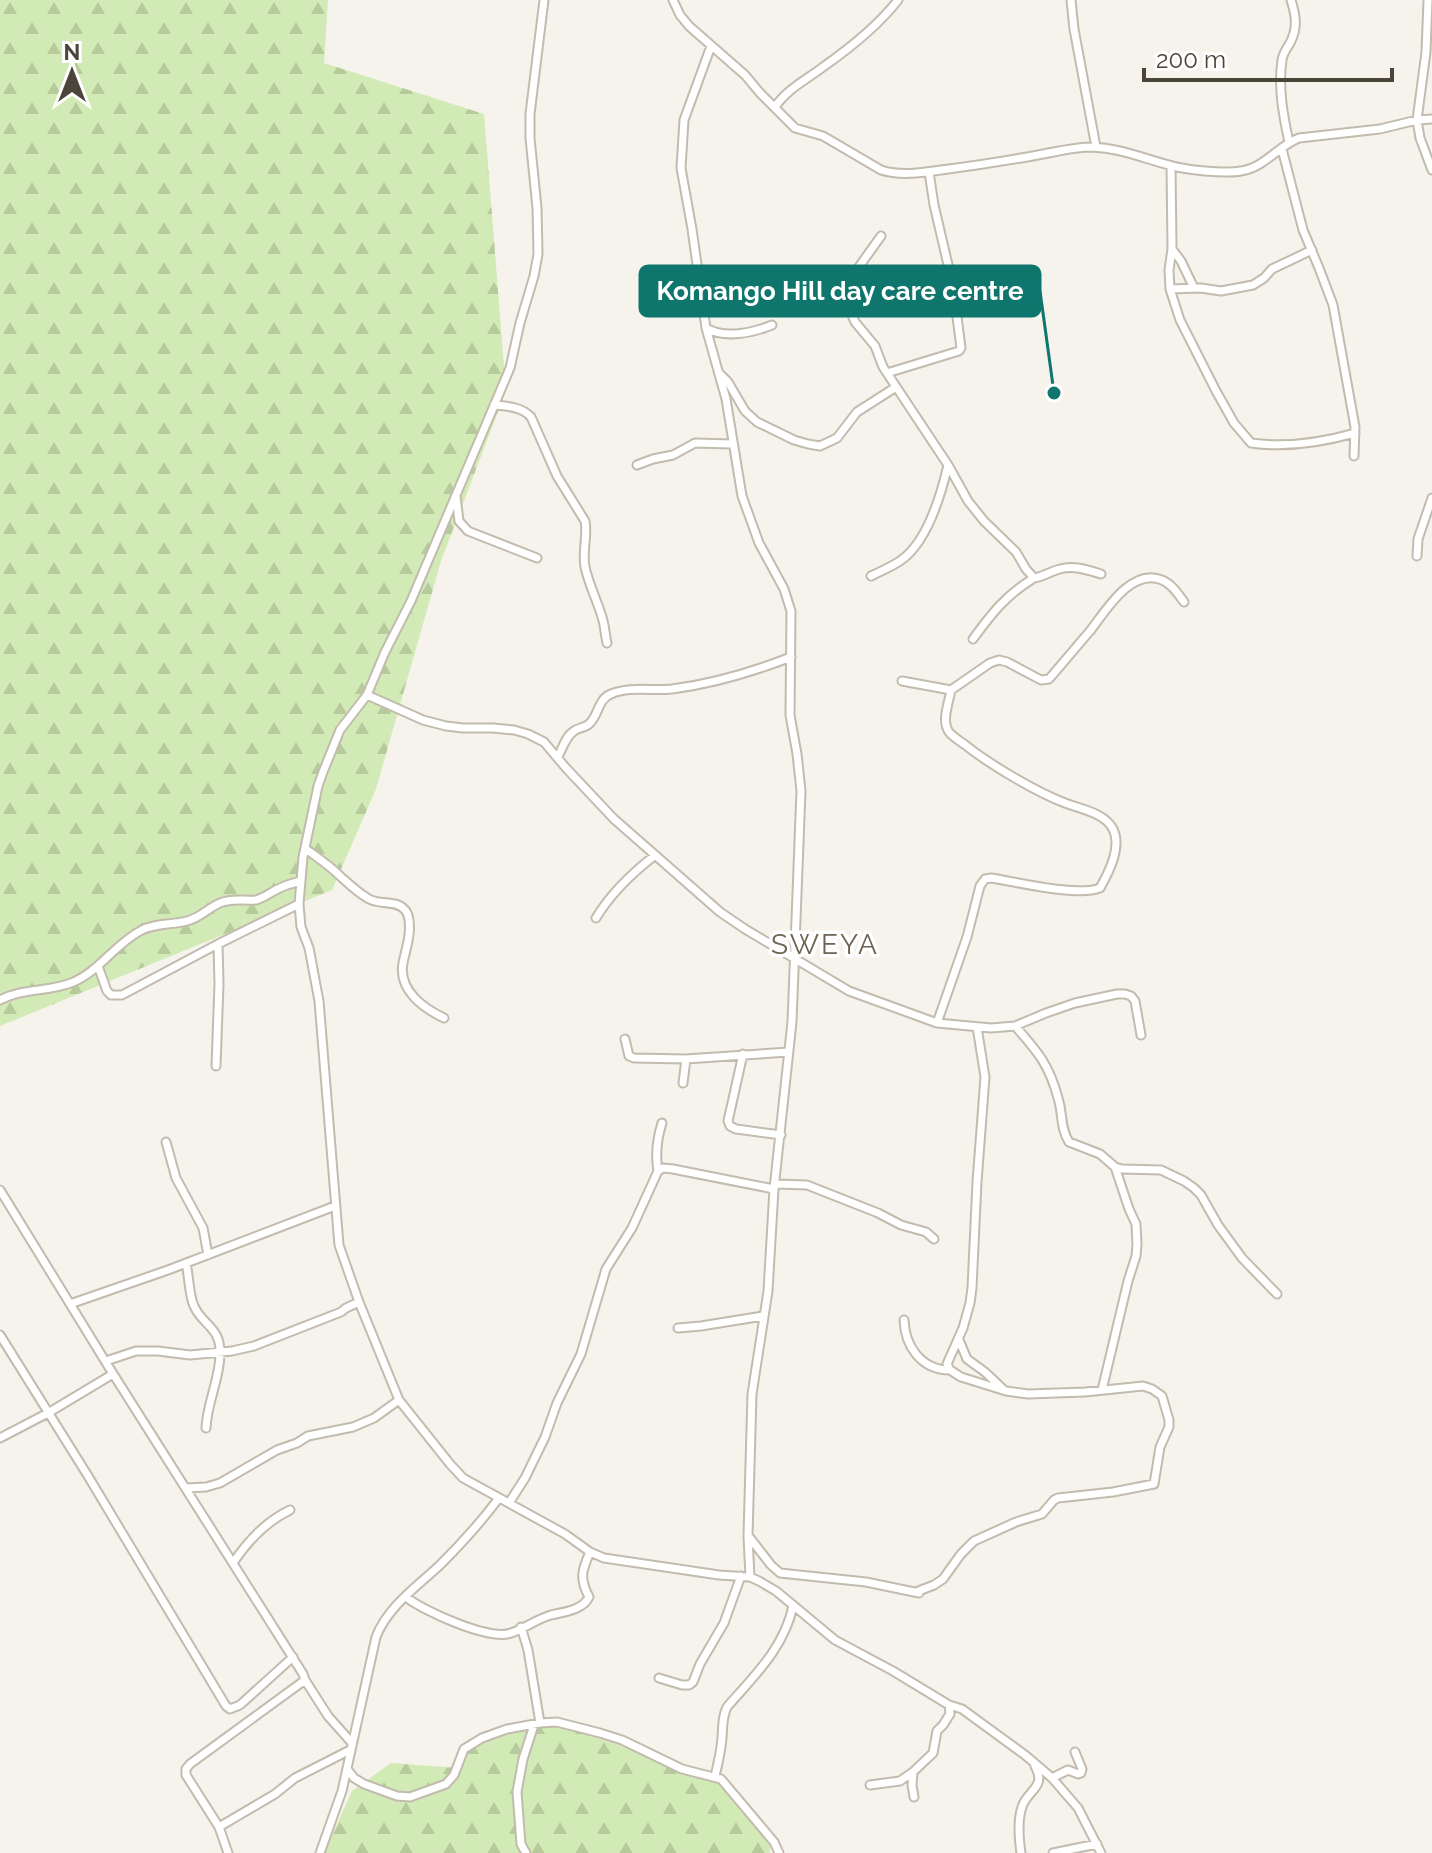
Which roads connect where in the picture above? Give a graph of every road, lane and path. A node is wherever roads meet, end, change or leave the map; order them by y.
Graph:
1 (544, 0) edge
2 (673, 0) edge
3 (898, 0) edge
4 (1071, 0) edge
5 (1291, 0) edge
6 (1428, 0) edge
7 (711, 46) junction
8 (775, 107) junction
9 (1432, 119) edge
10 (1417, 120) junction
11 (1289, 142) junction
12 (1096, 147) junction
13 (1282, 149) junction
14 (1171, 166) junction
15 (1432, 170) edge
16 (929, 172) junction
17 (881, 236) dead end
18 (1172, 249) junction
19 (1312, 250) junction
20 (1194, 288) junction
21 (1170, 289) junction
22 (772, 325) dead end
23 (706, 328) junction
24 (719, 372) junction
25 (887, 373) junction
26 (896, 387) junction
27 (494, 405) junction
28 (1355, 433) junction
29 (732, 444) junction
30 (1354, 456) dead end
31 (637, 465) dead end
32 (948, 465) junction
33 (456, 494) junction
34 (1432, 498) edge
35 (1417, 556) dead end
36 (537, 558) dead end
37 (1101, 574) dead end
38 (871, 576) dead end
39 (1034, 578) junction
40 (1184, 602) dead end
41 (973, 639) dead end
42 (607, 643) dead end
43 (791, 657) junction
44 (902, 681) dead end
45 (951, 690) junction
46 (367, 695) junction
47 (558, 757) junction
48 (306, 849) junction
49 (654, 856) junction
50 (301, 881) junction
51 (299, 904) junction
52 (596, 918) dead end
53 (218, 944) junction
54 (795, 959) junction
55 (98, 966) junction
56 (0, 1000) edge
57 (444, 1018) dead end
58 (937, 1023) junction
59 (1015, 1026) junction
60 (977, 1027) junction
61 (1141, 1035) dead end
62 (625, 1039) dead end
63 (789, 1052) junction
64 (743, 1054) junction
65 (686, 1059) junction
66 (216, 1066) dead end
67 (683, 1083) dead end
68 (662, 1123) dead end
69 (781, 1135) junction
70 (166, 1142) dead end
71 (1115, 1167) junction
72 (658, 1171) junction
73 (775, 1186) junction
74 (0, 1190) edge
75 (335, 1206) junction
76 (934, 1239) dead end
77 (208, 1255) junction
78 (186, 1263) junction
79 (1277, 1294) dead end
80 (359, 1302) junction
81 (70, 1304) junction
82 (763, 1316) junction
83 (904, 1320) dead end
84 (678, 1328) dead end
85 (0, 1335) edge
86 (959, 1340) junction
87 (220, 1353) junction
88 (106, 1361) junction
89 (950, 1370) junction
90 (113, 1374) junction
91 (1102, 1390) junction
92 (1006, 1391) junction
93 (399, 1400) junction
94 (48, 1413) junction
95 (206, 1428) dead end
96 (0, 1438) edge
97 (186, 1488) junction
98 (499, 1498) junction
99 (509, 1503) junction
100 (290, 1510) dead end
101 (748, 1536) junction
102 (590, 1552) junction
103 (233, 1563) junction
104 (780, 1573) junction
105 (741, 1576) junction
106 (750, 1577) junction
107 (776, 1591) junction
108 (406, 1597) junction
109 (793, 1606) junction
110 (521, 1627) junction
111 (293, 1657) junction
112 (659, 1678) dead end
113 (305, 1680) junction
114 (949, 1705) junction
115 (537, 1724) junction
116 (351, 1747) junction
117 (1075, 1752) dead end
118 (1032, 1761) junction
119 (347, 1769) junction
120 (913, 1772) junction
121 (715, 1776) junction
122 (1052, 1778) junction
123 (870, 1785) dead end
124 (914, 1797) dead end
125 (219, 1827) junction
126 (1097, 1844) junction
127 (228, 1853) edge
128 (320, 1853) edge
129 (526, 1853) edge
130 (779, 1853) edge
131 (1021, 1853) edge
132 (1053, 1853) edge
133 (1101, 1853) edge

1 - 27 street
2 - 7 street
3 - 8 street
4 - 12 street
5 - 11 street
6 - 10 street
7 - 8 street
7 - 23 street
8 - 16 street
9 - 10 street
10 - 11 street
10 - 15 street
11 - 13 street
12 - 14 street
12 - 16 street
13 - 14 street
13 - 19 street
14 - 18 street
16 - 25 street
17 - 25 street
18 - 20 street
18 - 21 street
19 - 20 street
19 - 28 street
20 - 21 street
21 - 28 street
22 - 23 street
23 - 24 street
24 - 26 street
24 - 29 street
25 - 26 street
26 - 32 street
27 - 33 street
27 - 42 street
28 - 30 street
29 - 31 street
29 - 43 street
32 - 38 street
32 - 39 street
33 - 36 street
33 - 46 street
34 - 35 street
37 - 39 street
39 - 41 street
40 - 45 street
43 - 47 street
43 - 54 street
44 - 45 street
45 - 58 street
46 - 47 street
46 - 48 street
47 - 49 street
48 - 50 street
48 - 57 street
49 - 52 street
49 - 54 street
50 - 51 street
50 - 55 street
51 - 53 street
51 - 75 street
53 - 55 street
53 - 66 street
54 - 58 street
54 - 63 street
55 - 56 street
58 - 60 street
59 - 60 street
59 - 61 street
59 - 71 street
60 - 86 street
62 - 65 street
63 - 64 street
63 - 69 street
64 - 65 street
64 - 69 street
65 - 67 street
68 - 72 street
69 - 73 street
70 - 77 street
71 - 79 street
71 - 91 street
72 - 73 street
72 - 99 street
73 - 76 street
73 - 82 street
74 - 81 street
75 - 77 street
75 - 80 street
77 - 78 street
78 - 81 street
78 - 87 street
80 - 87 street
80 - 93 street
81 - 88 street
82 - 84 street
82 - 101 street
83 - 89 street
85 - 94 street
86 - 89 street
86 - 92 street
87 - 88 street
87 - 95 street
88 - 90 street
89 - 92 street
90 - 94 street
90 - 97 street
91 - 92 street
91 - 104 street
93 - 97 street
93 - 98 street
94 - 96 street
94 - 111 street
97 - 103 street
98 - 99 street
98 - 108 street
99 - 102 street
100 - 103 street
101 - 104 street
101 - 106 street
102 - 105 street
102 - 110 street
103 - 111 street
104 - 107 street
105 - 106 street
105 - 112 street
106 - 107 street
107 - 109 street
108 - 110 street
108 - 116 street
109 - 114 street
109 - 121 street
110 - 115 street
111 - 113 street
113 - 116 street
113 - 125 street
114 - 118 street
114 - 120 street
115 - 119 street
115 - 121 street
115 - 129 street
116 - 119 street
116 - 125 street
117 - 122 street
118 - 122 street
118 - 131 street
119 - 128 street
120 - 123 street
120 - 124 street
121 - 130 street
122 - 126 street
125 - 127 street
126 - 132 street
126 - 133 street

